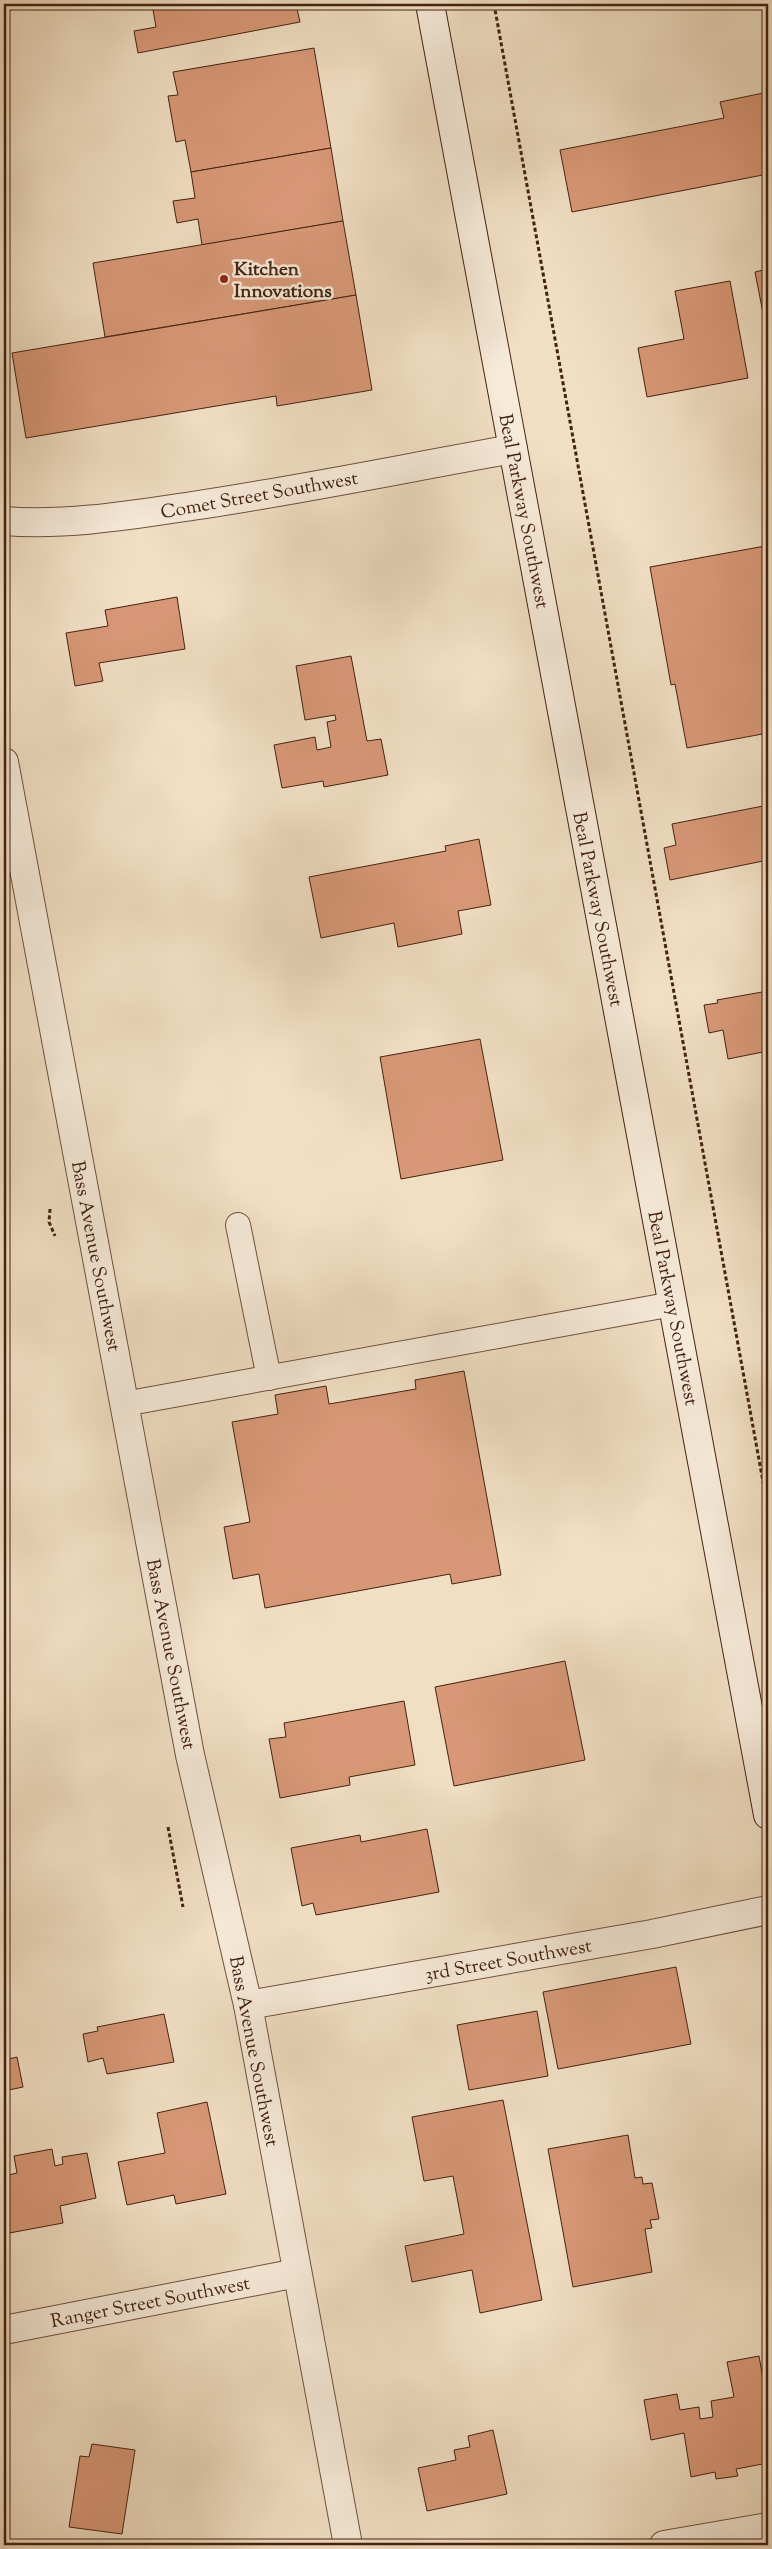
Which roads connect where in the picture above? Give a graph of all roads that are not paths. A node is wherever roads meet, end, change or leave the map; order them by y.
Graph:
1 (430, 4) edge
2 (513, 449) junction
3 (4, 521) edge
4 (4, 762) edge
5 (238, 1225) dead end
6 (673, 1304) junction
7 (269, 1378) junction
8 (124, 1404) junction
9 (768, 1815) edge
10 (768, 1910) edge
11 (248, 2005) junction
12 (297, 2273) junction
13 (4, 2330) edge
14 (768, 2527) edge
15 (348, 2545) edge
16 (664, 2545) edge

1 - 2 street, Beal Parkway Southwest
2 - 3 street, Comet Street Southwest
2 - 6 street, Beal Parkway Southwest
4 - 8 street, Bass Avenue Southwest
5 - 7 lane
6 - 7 lane
6 - 9 street, Beal Parkway Southwest
7 - 8 lane
8 - 11 street, Bass Avenue Southwest
10 - 11 street, 3rd Street Southwest
11 - 12 street, Bass Avenue Southwest
12 - 13 street, Ranger Street Southwest
12 - 15 street, Bass Avenue Southwest
14 - 16 street

